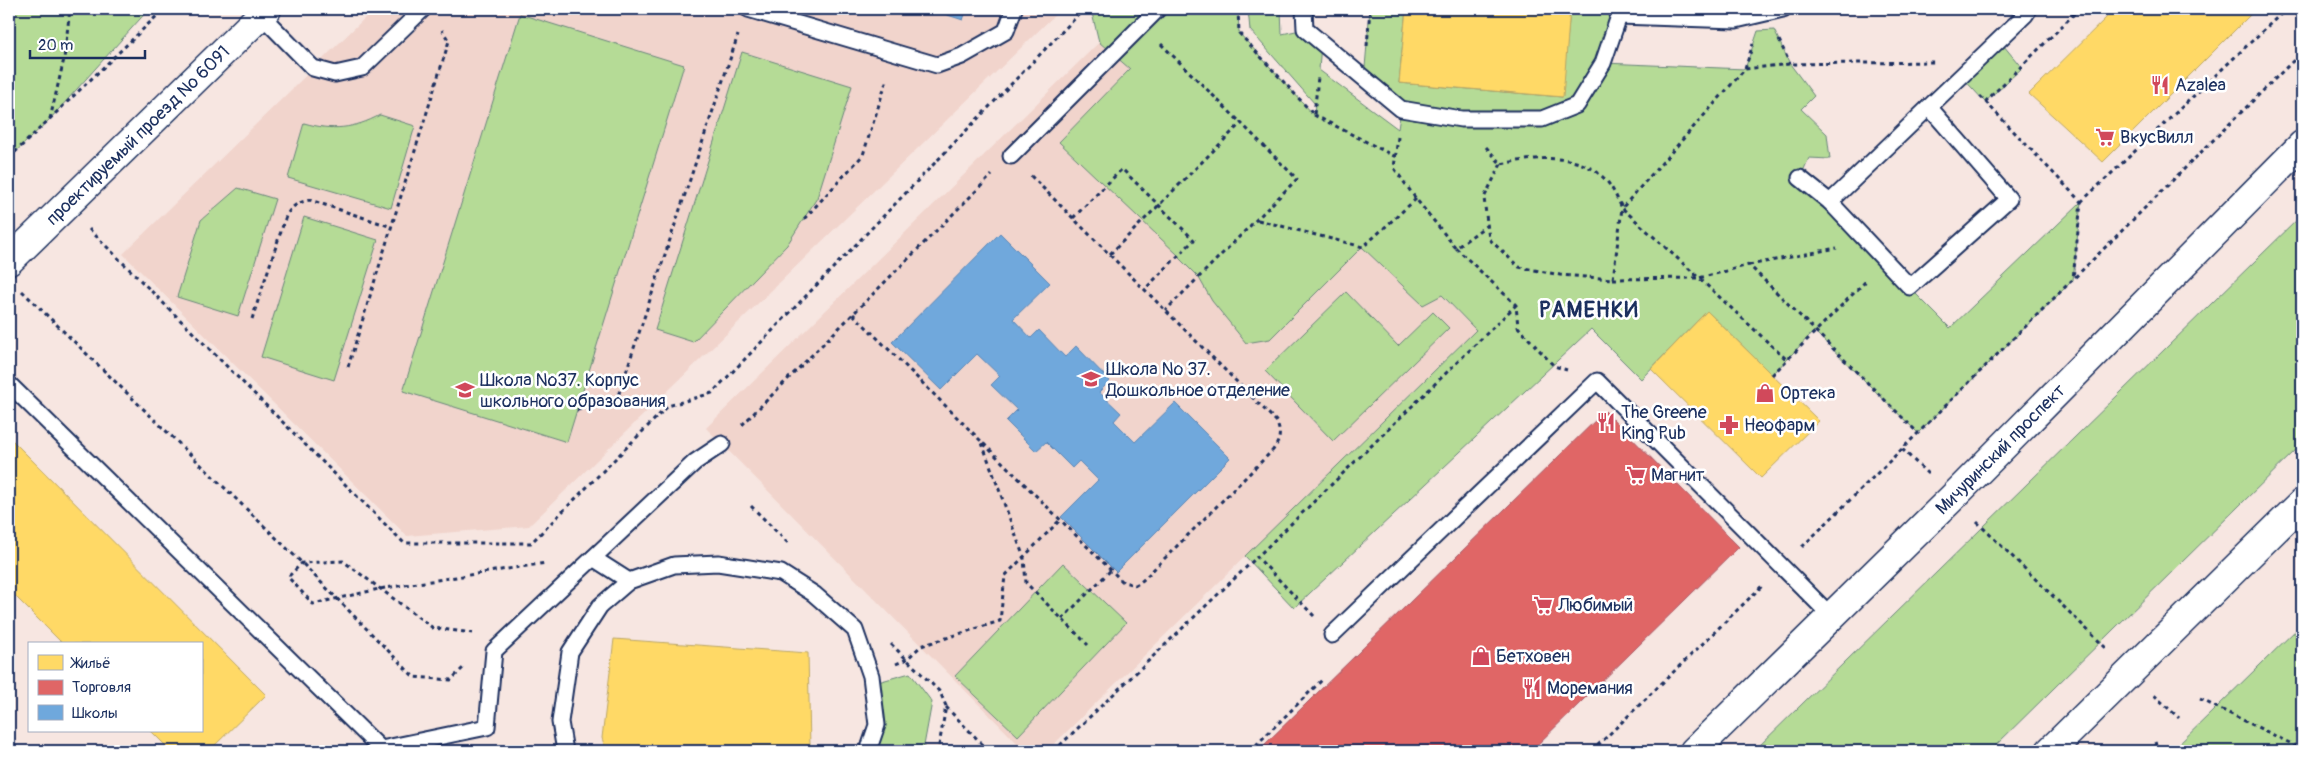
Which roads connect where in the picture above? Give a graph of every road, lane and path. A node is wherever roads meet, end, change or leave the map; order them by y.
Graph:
1 (70, 9) edge
2 (164, 9) edge
3 (424, 9) edge
4 (748, 9) edge
5 (1014, 9) edge
6 (1084, 9) edge
7 (1158, 9) edge
8 (1238, 9) edge
9 (1304, 9) edge
10 (1783, 9) edge
11 (2029, 9) edge
12 (2079, 9) edge
13 (2286, 9) edge
14 (264, 12) edge
15 (1142, 25) junction
16 (741, 28) dead end
17 (2049, 39) dead end
18 (449, 41) dead end
19 (1322, 43) junction
20 (896, 52) junction
21 (1976, 61) junction
22 (1961, 76) junction
23 (1929, 107) junction
24 (1401, 109) junction
25 (1314, 115) junction
26 (50, 119) junction
27 (1461, 119) junction
28 (1241, 123) junction
29 (2302, 145) edge
30 (1011, 156) junction
31 (1396, 157) junction
32 (9, 158) edge
33 (1501, 164) junction
34 (1800, 178) dead end
35 (1416, 199) junction
36 (1830, 202) junction
37 (2081, 202) junction
38 (65, 206) junction
39 (1159, 206) junction
40 (1622, 208) junction
41 (1073, 218) junction
42 (804, 219) dead end
43 (1257, 220) junction
44 (1487, 226) junction
45 (392, 227) junction
46 (1868, 242) junction
47 (1456, 248) junction
48 (1110, 254) junction
49 (1887, 262) junction
50 (1749, 265) junction
51 (12, 273) edge
52 (1699, 278) junction
53 (1613, 279) junction
54 (2073, 280) dead end
55 (1144, 289) junction
56 (1516, 305) junction
57 (1166, 310) junction
58 (853, 314) junction
59 (252, 319) dead end
60 (1814, 331) junction
61 (1787, 360) junction
62 (348, 367) dead end
63 (1772, 375) dead end
64 (1597, 381) junction
65 (9, 384) edge
66 (578, 410) dead end
67 (1918, 433) dead end
68 (980, 440) junction
69 (722, 444) joint
70 (1902, 450) dead end
71 (2302, 503) edge
72 (1060, 520) junction
73 (1258, 557) junction
74 (593, 558) junction
75 (1024, 558) junction
76 (302, 563) junction
77 (1782, 566) junction
78 (1111, 570) junction
79 (629, 581) junction
80 (379, 589) junction
81 (336, 598) junction
82 (1832, 617) junction
83 (1062, 619) junction
84 (476, 634) dead end
85 (1332, 635) joint
86 (1088, 645) dead end
87 (907, 659) dead end
88 (469, 661) dead end
89 (1323, 679) dead end
90 (2200, 699) dead end
91 (946, 706) dead end
92 (2302, 749) edge
93 (380, 750) edge
94 (565, 751) edge
95 (868, 751) edge
96 (996, 751) edge
97 (1054, 751) edge
98 (1250, 751) edge
99 (1592, 751) edge
100 (1694, 751) edge
101 (2050, 751) edge
102 (2154, 751) edge
103 (2159, 751) edge

1 - 26 path
2 - 26 path
3 - 14 lane
4 - 20 lane
5 - 20 lane
6 - 38 path
7 - 15 lane
8 - 25 path
9 - 19 lane
10 - 27 lane
11 - 21 lane
12 - 17 path
13 - 37 path
14 - 38 main road, проектируемый проезд № 6091
15 - 28 path
15 - 30 lane
16 - 66 path
18 - 45 path
19 - 24 lane
19 - 25 path
20 - 42 path
21 - 22 lane
21 - 40 path
22 - 23 lane
22 - 37 path
23 - 36 lane
23 - 49 lane
24 - 27 lane
24 - 31 path
25 - 31 path
26 - 32 path
27 - 33 path
28 - 39 path
28 - 43 path
29 - 82 main road, Мичуринский проспект
30 - 41 path
30 - 58 path
31 - 35 path
33 - 40 path
33 - 44 path
34 - 36 lane
35 - 43 path
35 - 47 path
36 - 46 lane
37 - 54 path
38 - 51 main road, проектируемый проезд № 6091
39 - 41 path
39 - 48 path
39 - 55 path
40 - 52 path
40 - 53 path
41 - 48 path
43 - 57 path
44 - 47 path
44 - 53 path
45 - 59 path
45 - 62 path
46 - 49 lane
46 - 50 path
47 - 56 path
48 - 55 path
49 - 60 path
50 - 52 path
50 - 60 path
51 - 76 path
52 - 53 path
52 - 61 path
55 - 57 path
56 - 64 path
56 - 73 path
57 - 78 path
58 - 68 path
58 - 69 path
60 - 61 path
60 - 67 path
61 - 63 path
64 - 77 lane
64 - 85 lane
65 - 93 lane
68 - 72 path
68 - 75 path
69 - 74 lane
70 - 77 path
71 - 101 main road
72 - 75 path
72 - 78 path
73 - 85 path
73 - 97 path
74 - 79 lane
74 - 80 path
74 - 93 lane
75 - 83 path
75 - 87 path
76 - 80 path
76 - 81 path
76 - 81 path
77 - 82 lane
77 - 99 path
78 - 83 path
79 - 94 lane
79 - 95 lane
80 - 81 path
80 - 84 path
81 - 88 path
82 - 100 main road, Мичуринский проспект
83 - 86 path
89 - 98 path
90 - 92 path
91 - 96 path
102 - 103 path

